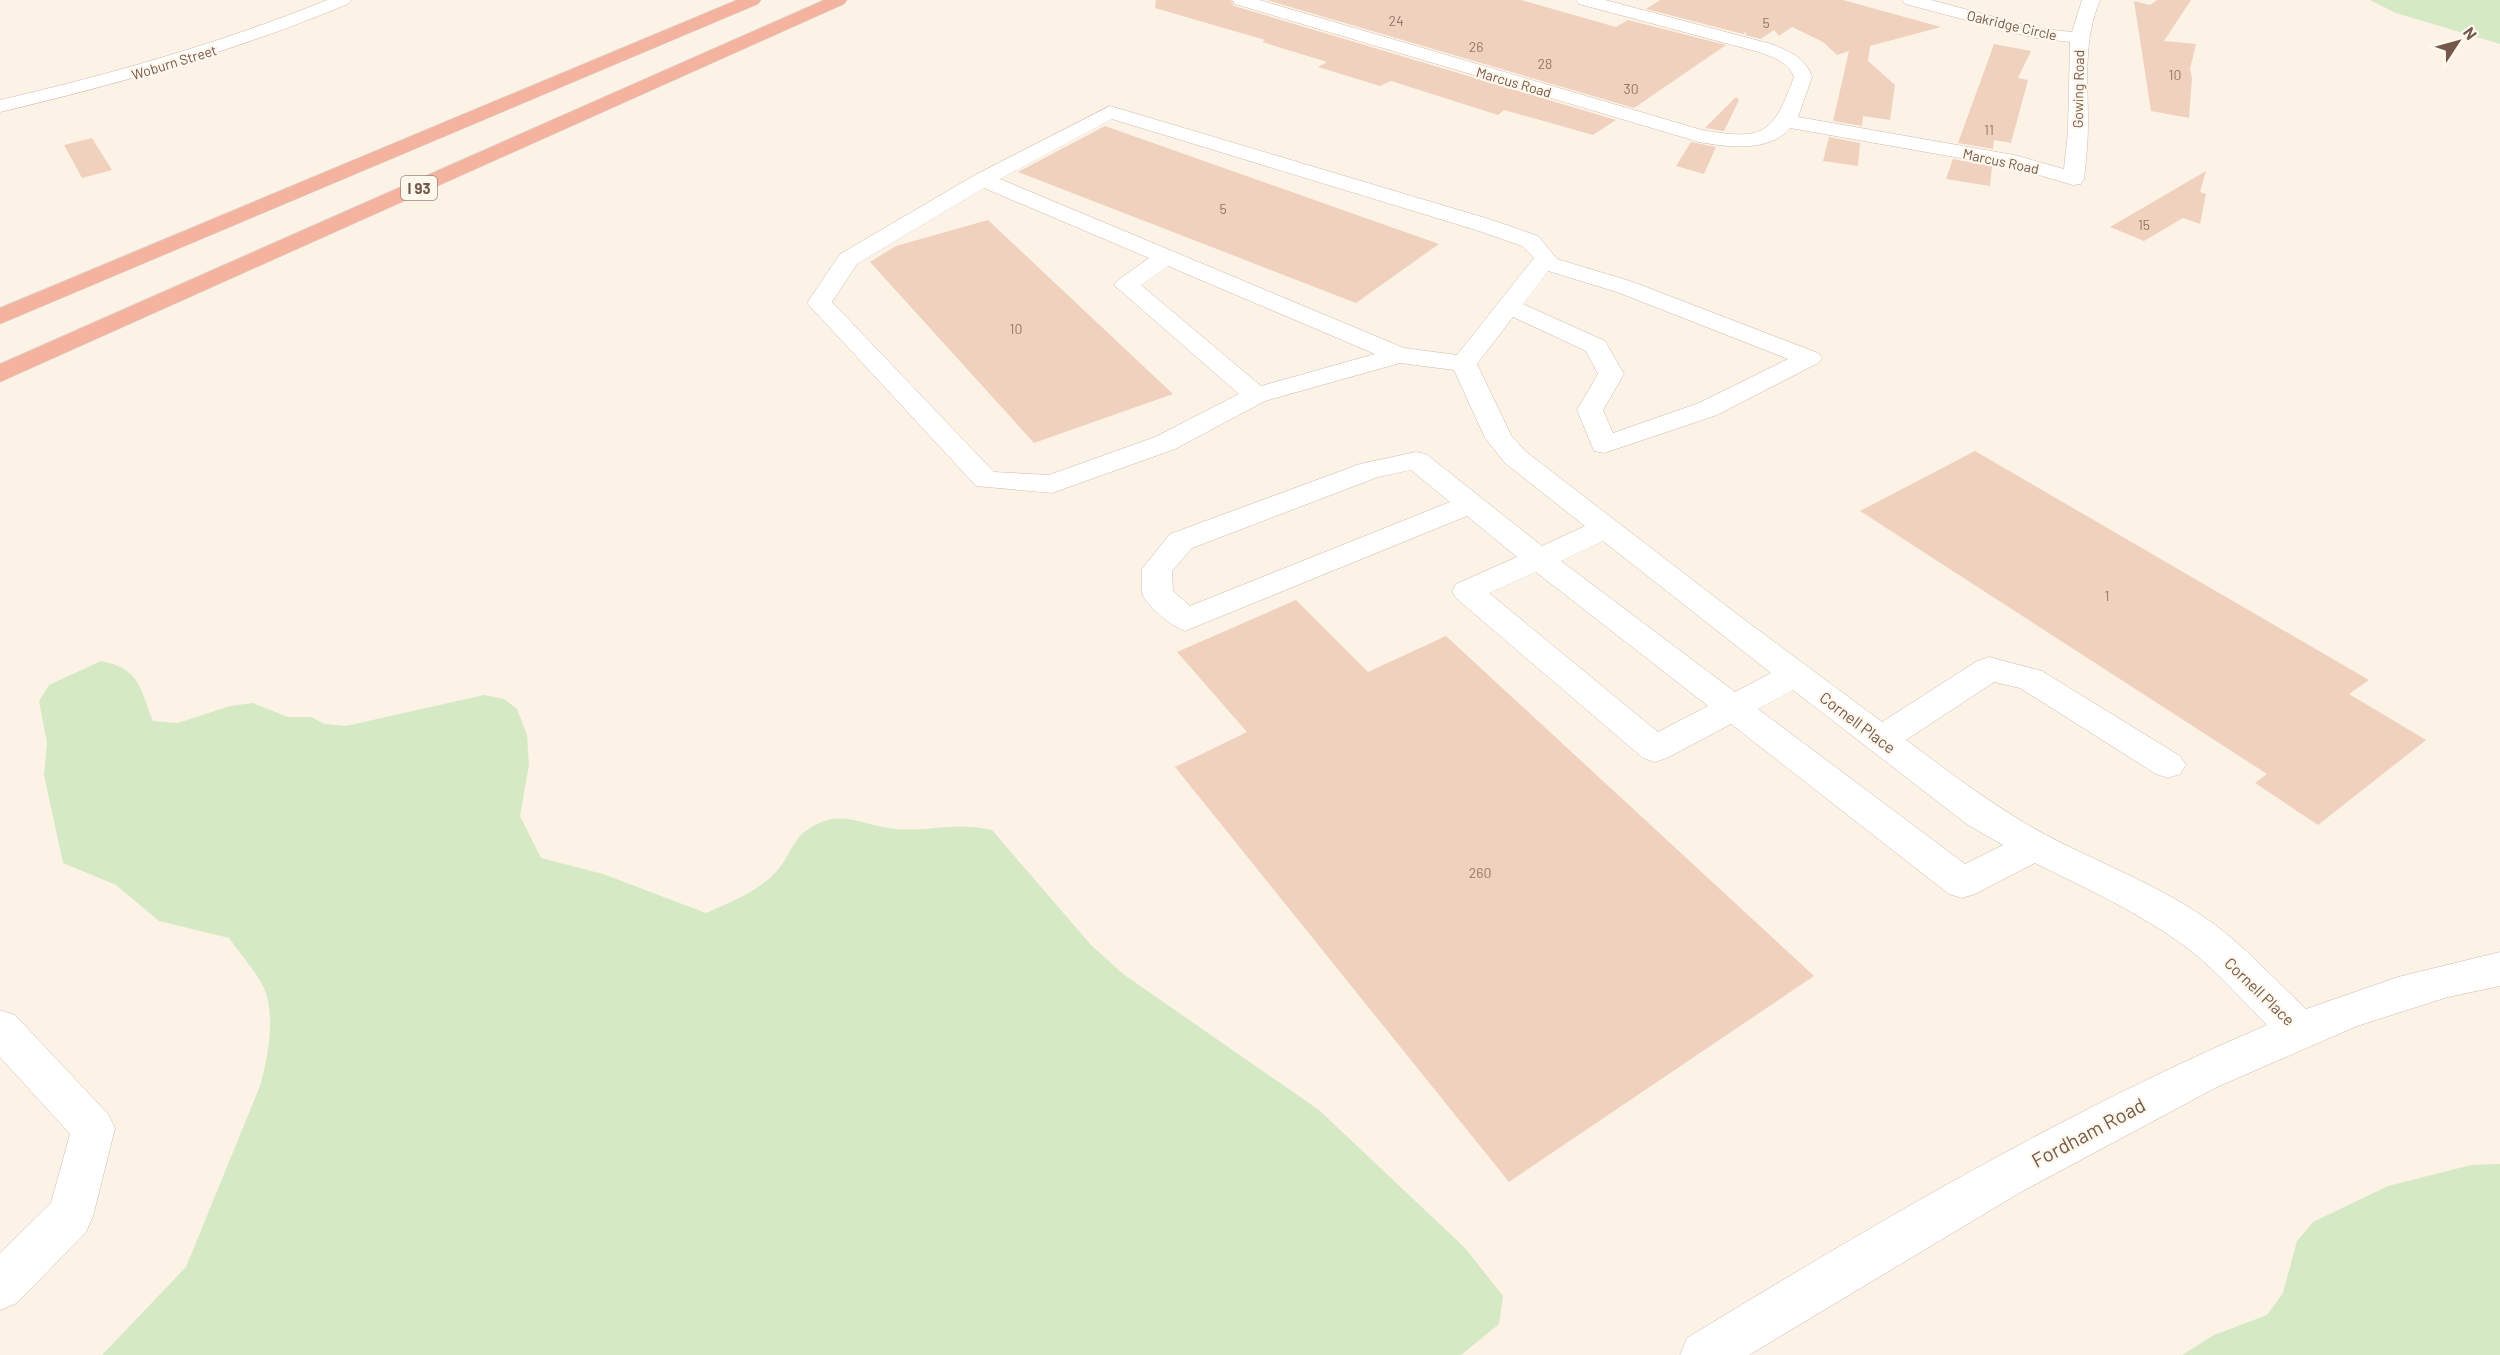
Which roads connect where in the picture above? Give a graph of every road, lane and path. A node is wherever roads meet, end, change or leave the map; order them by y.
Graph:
1 (342, 0) edge
2 (752, 0) edge
3 (838, 0) edge
4 (1241, 0) edge
5 (1585, 0) edge
6 (1911, 0) edge
7 (2091, 0) edge
8 (2079, 38) junction
9 (0, 106) edge
10 (1786, 121) junction
11 (2073, 179) joint
12 (983, 180) junction
13 (1165, 257) junction
14 (1543, 262) junction
15 (1508, 307) junction
16 (0, 317) edge
17 (1399, 355) junction
18 (1464, 364) junction
19 (0, 374) edge
20 (1256, 395) junction
21 (1471, 504) junction
22 (1606, 528) junction
23 (1539, 559) junction
24 (1795, 675) junction
25 (1732, 707) junction
26 (1881, 740) junction
27 (2168, 765) dead end
28 (2035, 846) junction
29 (2500, 969) edge
30 (0, 1028) edge
31 (2299, 1029) junction
32 (0, 1286) edge
33 (1704, 1355) edge

1 - 9 street, Woburn Street
2 - 16 highway
3 - 19 highway, I 93
4 - 10 street, Marcus Road
5 - 10 street
6 - 8 street, Oakridge Circle
7 - 8 street, Gowing Road
8 - 11 street, Gowing Road
10 - 11 street, Marcus Road
12 - 13 street
12 - 14 street
12 - 20 street
13 - 17 street
13 - 20 street
14 - 15 street
14 - 15 street
15 - 18 street
17 - 18 street
17 - 20 street
18 - 22 street, Cornell Place
21 - 21 street
21 - 23 street
22 - 23 street
22 - 24 street, Cornell Place
23 - 25 street
23 - 25 street
24 - 25 street
24 - 26 street, Cornell Place
25 - 28 street
26 - 27 street
26 - 28 street, Cornell Place
28 - 31 street, Cornell Place
29 - 31 street, Fordham Road
30 - 32 street
31 - 33 street, Fordham Road

